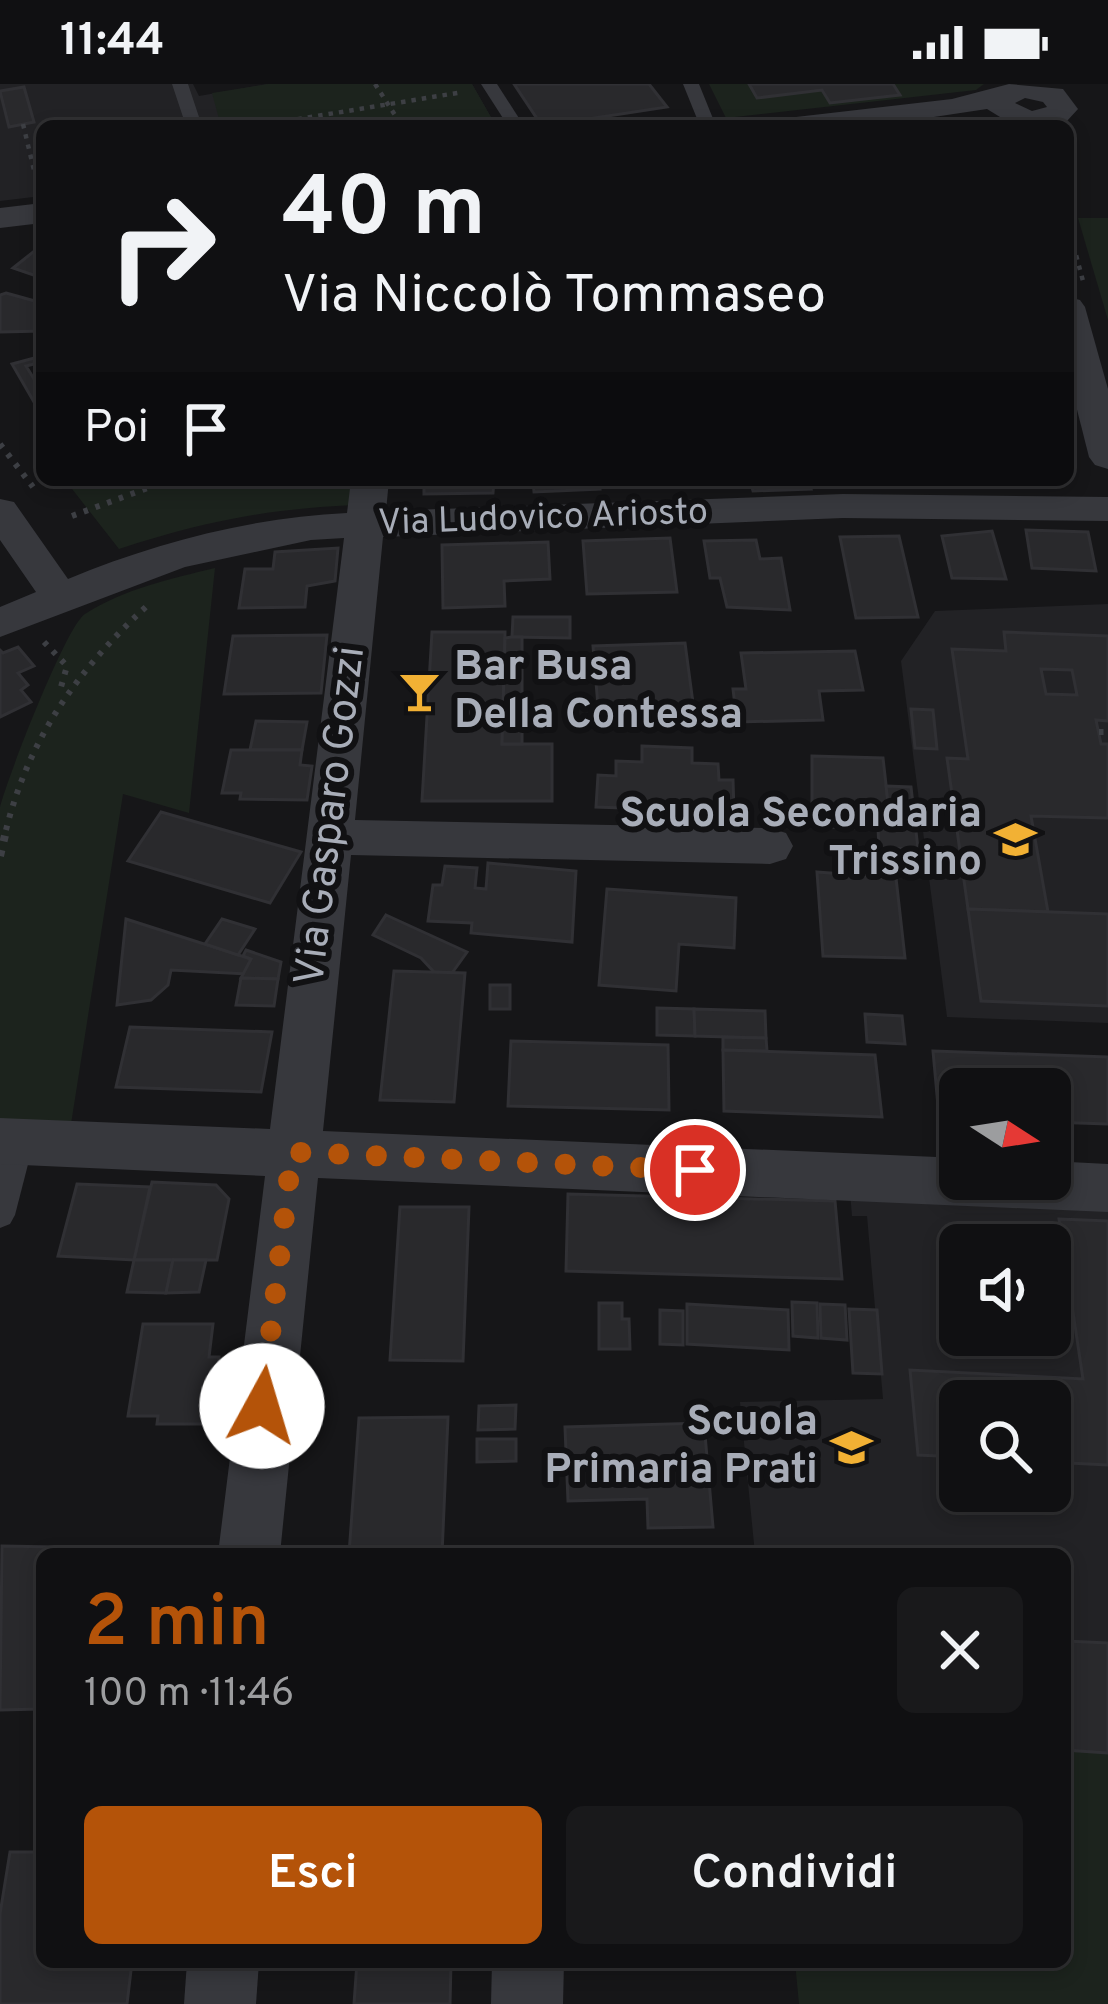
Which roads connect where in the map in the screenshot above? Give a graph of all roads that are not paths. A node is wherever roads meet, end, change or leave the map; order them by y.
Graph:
1 (180, 84) edge
2 (489, 84) edge
3 (691, 84) edge
4 (1023, 105) edge
5 (192, 120) edge
6 (512, 120) edge
7 (706, 120) edge
8 (848, 120) edge
9 (36, 207) edge
10 (0, 218) edge
11 (1074, 330) edge
12 (1108, 457) edge
13 (839, 493) edge
14 (368, 502) edge
15 (1108, 509) edge
16 (0, 511) edge
17 (60, 597) junction
18 (15, 626) edge
19 (329, 837) junction
20 (770, 846) dead end
21 (10, 1141) edge
22 (292, 1152) junction
23 (1108, 1188) edge
24 (0, 1215) edge
25 (249, 1548) edge
26 (223, 1968) edge
27 (528, 1968) edge
28 (220, 2004) edge
29 (527, 2004) edge

1 - 5 lane
2 - 6 lane
3 - 7 lane
4 - 8 street
9 - 10 street
11 - 12 street
13 - 14 street, Via Ludovico Ariosto
13 - 15 street, Via Ludovico Ariosto
14 - 17 street, Via Ludovico Ariosto
14 - 19 street, Via Gasparo Gozzi
16 - 17 street
17 - 18 street, Via Ludovico Ariosto
19 - 20 street
19 - 22 street, Via Gasparo Gozzi
21 - 22 street
21 - 24 lane
22 - 23 street
22 - 25 street, Via Gasparo Gozzi
26 - 28 street
27 - 29 street

